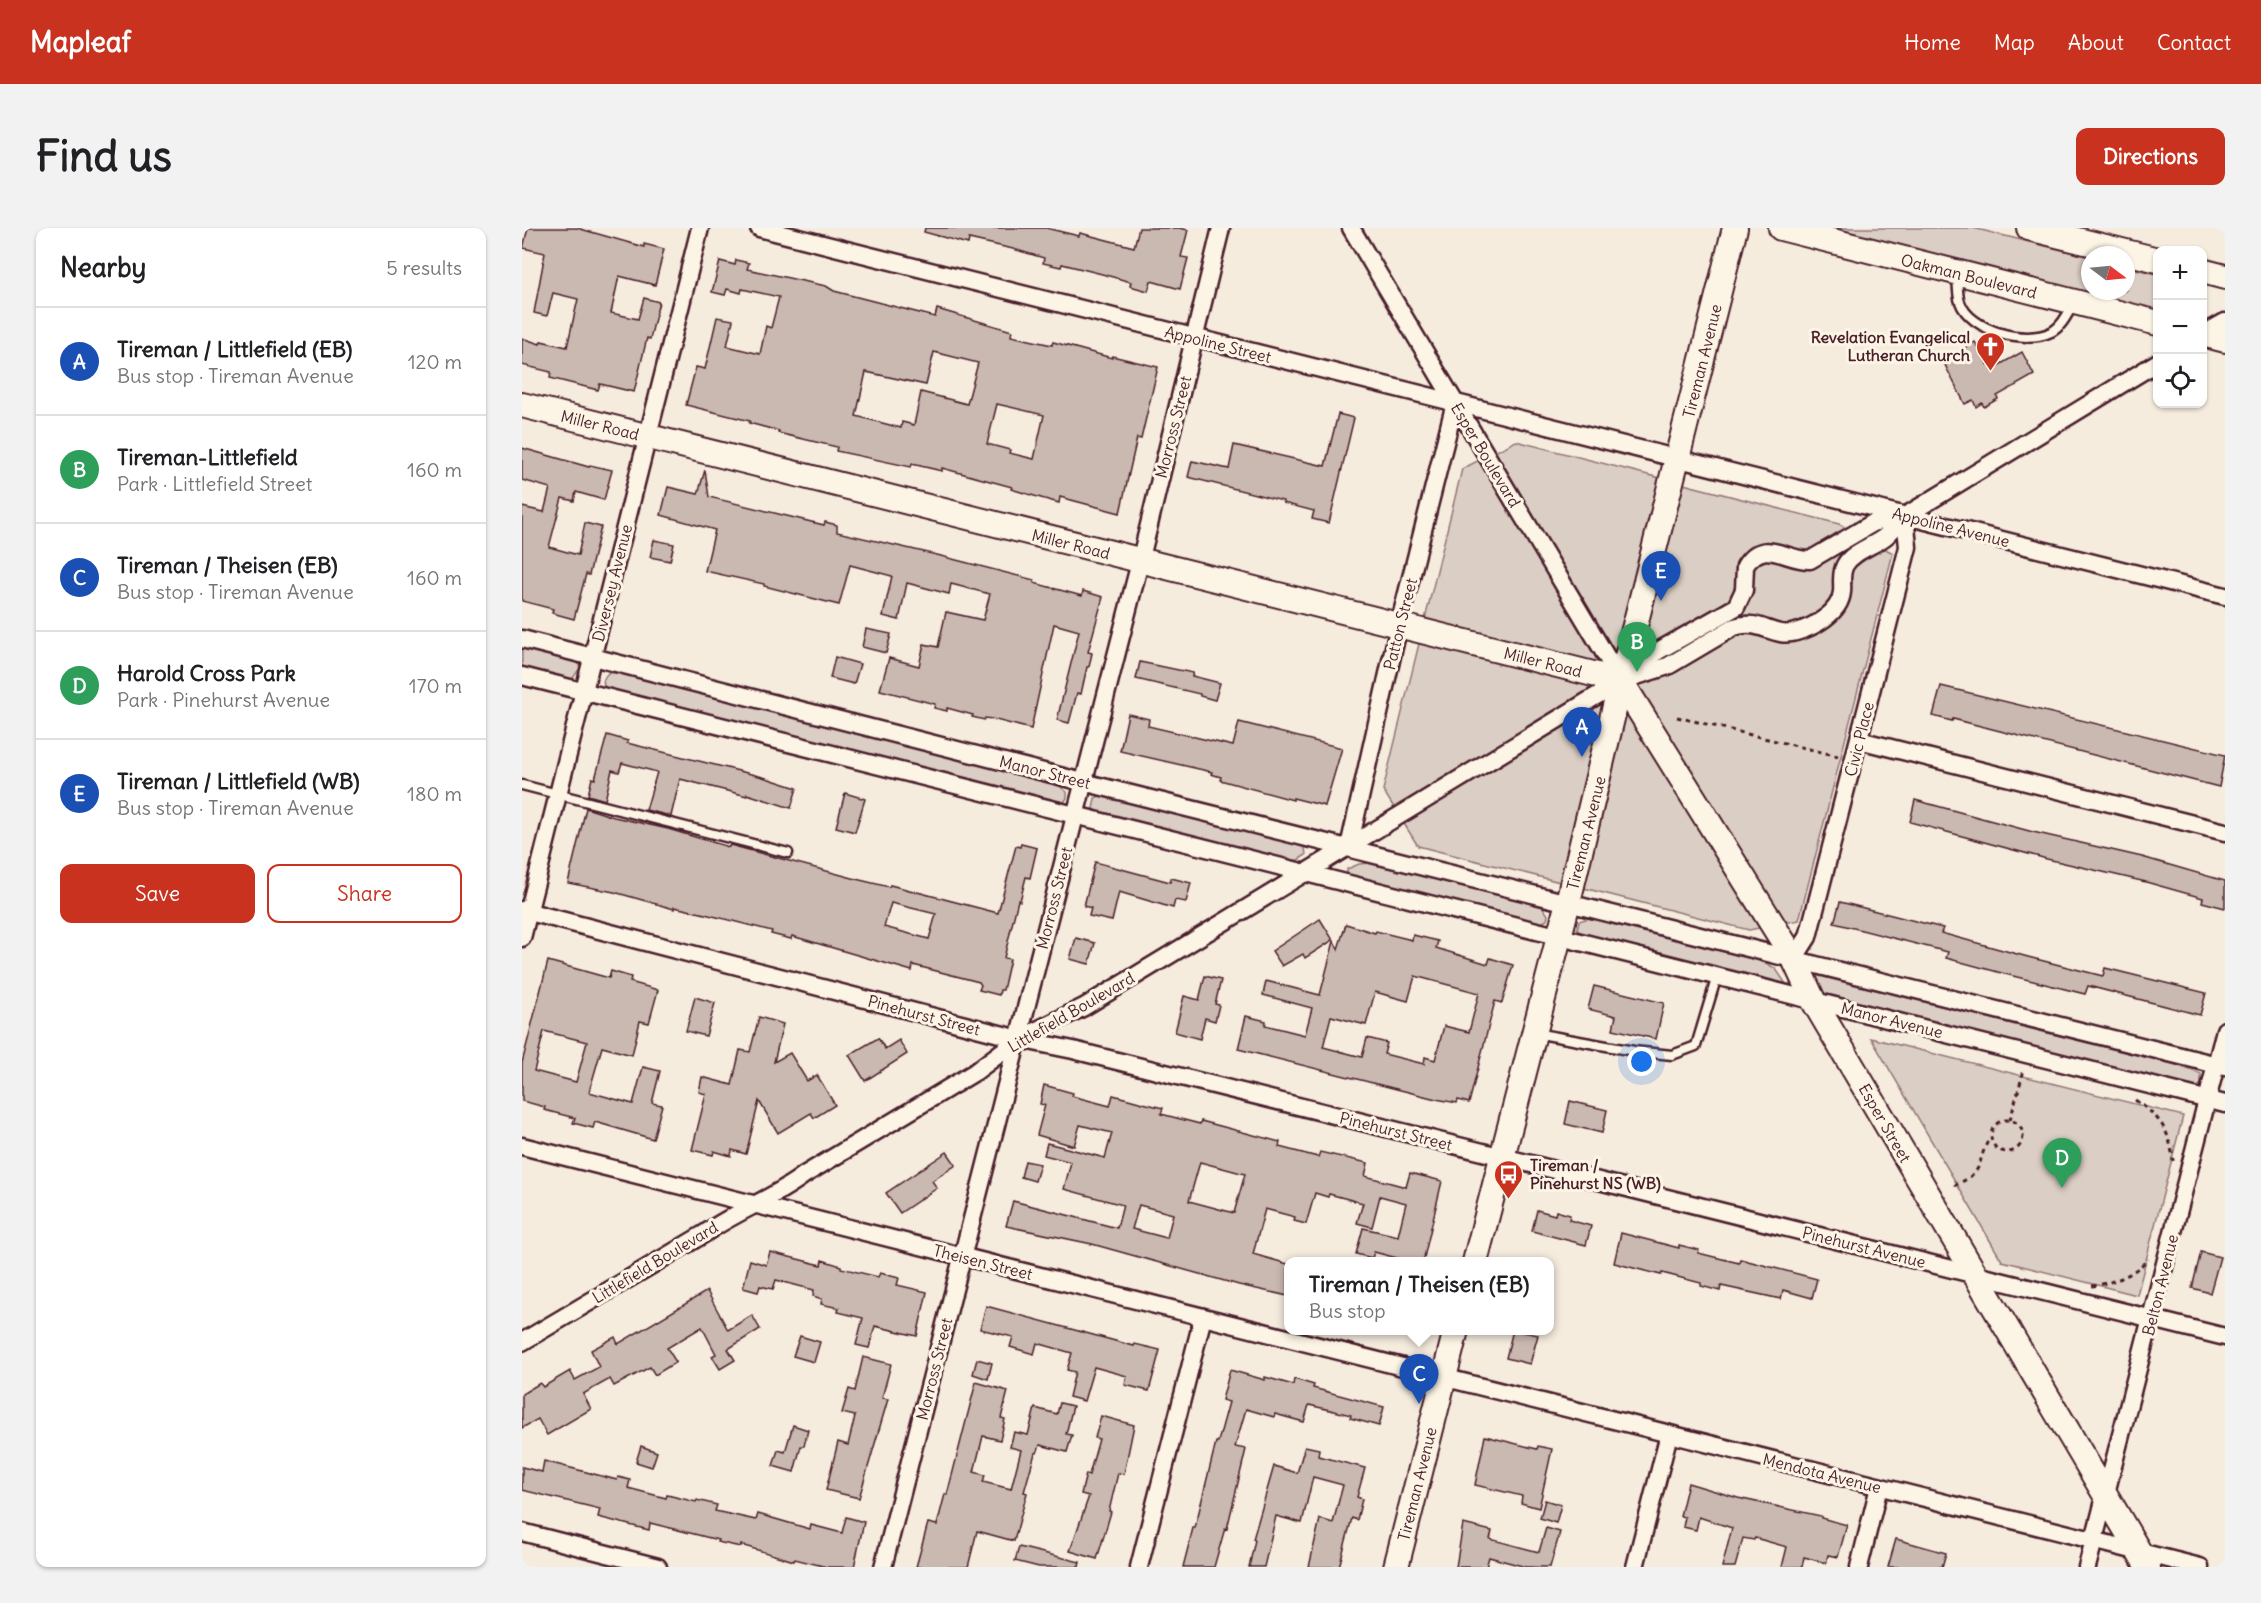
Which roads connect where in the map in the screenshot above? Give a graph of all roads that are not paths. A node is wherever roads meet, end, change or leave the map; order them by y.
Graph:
1 (700, 228) edge
2 (759, 228) edge
3 (1221, 228) edge
4 (1351, 228) edge
5 (1735, 228) edge
6 (1781, 228) edge
7 (2029, 228) edge
8 (2153, 259) edge
9 (2207, 272) edge
10 (1957, 273) junction
11 (2225, 277) edge
12 (2075, 303) junction
13 (2153, 322) edge
14 (2225, 322) edge
15 (2208, 336) edge
16 (1195, 339) junction
17 (2153, 364) edge
18 (1455, 403) junction
19 (522, 405) edge
20 (649, 437) junction
21 (1678, 459) junction
22 (1905, 516) junction
23 (1140, 562) junction
24 (2225, 596) edge
25 (1400, 625) junction
26 (522, 639) edge
27 (593, 657) junction
28 (522, 676) edge
29 (1621, 681) junction
30 (584, 692) junction
31 (1859, 740) junction
32 (1083, 782) junction
33 (522, 785) edge
34 (558, 794) junction
35 (1075, 815) junction
36 (2225, 832) edge
37 (1349, 847) junction
38 (788, 853) dead end
39 (1305, 873) junction
40 (1568, 902) junction
41 (525, 911) edge
42 (1559, 937) junction
43 (522, 938) edge
44 (1794, 959) junction
45 (1717, 976) junction
46 (1813, 1000) junction
47 (2225, 1030) edge
48 (1534, 1033) junction
49 (1019, 1039) junction
50 (2221, 1066) edge
51 (2207, 1099) junction
52 (2225, 1104) edge
53 (522, 1146) edge
54 (1502, 1158) junction
55 (754, 1204) junction
56 (962, 1257) junction
57 (1476, 1257) edge
58 (1974, 1274) junction
59 (1203, 1317) junction
60 (2151, 1319) junction
61 (1455, 1335) edge
62 (2225, 1337) edge
63 (522, 1342) edge
64 (1444, 1378) junction
65 (1669, 1434) junction
66 (1879, 1487) junction
67 (2106, 1496) junction
68 (522, 1532) edge
69 (2094, 1540) junction
70 (2143, 1559) edge
71 (658, 1567) edge
72 (883, 1567) edge
73 (1139, 1567) edge
74 (1396, 1567) edge
75 (1635, 1567) edge
76 (1859, 1567) edge
77 (2087, 1567) edge
78 (2200, 1567) edge

1 - 20 street, Diversey Avenue
2 - 16 street, Appoline Street
3 - 16 street, Morross Street
4 - 18 street, Esper Boulevard
5 - 21 street, Tireman Avenue
6 - 10 street, Oakman Boulevard
7 - 8 street
9 - 11 street
10 - 12 street, Oakman Boulevard
10 - 12 lane
12 - 13 street, Oakman Boulevard
14 - 15 street
16 - 18 street, Appoline Street
16 - 23 street, Morross Street
17 - 22 street
18 - 21 street, Appoline Street
18 - 25 street, Patton Street
18 - 29 street, Esper Boulevard
19 - 20 street, Miller Road
20 - 23 street, Miller Road
20 - 27 street, Diversey Avenue
21 - 22 street, Appoline Avenue
21 - 29 street, Tireman Avenue
22 - 24 street, Appoline Avenue
22 - 29 street
22 - 29 street
22 - 31 street, Civic Place
23 - 25 street, Miller Road
23 - 32 street, Morross Street
25 - 29 street, Miller Road
25 - 37 street, Patton Street
26 - 27 street, Manor Street
27 - 30 street, Diversey Avenue
27 - 32 street, Manor Street
28 - 30 street, Manor Street
29 - 37 street, Littlefield Boulevard
29 - 40 street, Tireman Avenue
29 - 44 street, Esper Street
30 - 34 street, Diversey Avenue
30 - 35 street, Manor Street
31 - 36 street
31 - 44 street, Civic Place
32 - 35 street, Morross Street
32 - 37 street, Manor Street
33 - 34 lane
34 - 38 lane
34 - 41 street, Diversey Avenue
35 - 39 street, Manor Street
35 - 49 street, Morross Street
37 - 39 street, Littlefield Boulevard
37 - 40 street, Manor Street
39 - 42 street, Manor Street
39 - 49 street, Littlefield Boulevard
40 - 42 street, Tireman Avenue
40 - 44 street
41 - 43 street, Diversey Avenue
41 - 49 street, Pinehurst Street
42 - 45 street, Manor Avenue
42 - 48 street, Tireman Avenue
44 - 46 street, Esper Street
44 - 50 street
45 - 46 street, Manor Avenue
45 - 48 lane
46 - 51 street, Manor Avenue
46 - 58 street, Esper Street
47 - 50 street, Belton Avenue
48 - 54 street, Tireman Avenue
49 - 54 street, Pinehurst Street
49 - 55 street, Littlefield Boulevard
49 - 56 street, Morross Street
50 - 51 street, Belton Avenue
51 - 52 street, Manor Avenue
51 - 60 street, Belton Avenue
53 - 55 street, Theisen Street
54 - 57 street, Tireman Avenue
54 - 58 street, Pinehurst Avenue
55 - 56 street, Theisen Street
55 - 63 street, Littlefield Boulevard
56 - 59 street, Theisen Street
56 - 72 street, Morross Street
58 - 60 street, Pinehurst Avenue
58 - 67 street, Esper Street
59 - 64 street, Theisen Street
59 - 73 street
60 - 62 street, Pinehurst Avenue
60 - 67 street, Belton Avenue
61 - 64 street, Tireman Avenue
64 - 65 street, Mendota Avenue
64 - 74 street, Tireman Avenue
65 - 66 street, Mendota Avenue
65 - 75 street
66 - 69 street, Mendota Avenue
66 - 76 street
67 - 69 street, Belton Avenue
67 - 70 street, Esper Street
68 - 71 street
69 - 70 street, Mendota Avenue
69 - 77 street, Belton Avenue
70 - 78 street, Mendota Avenue

